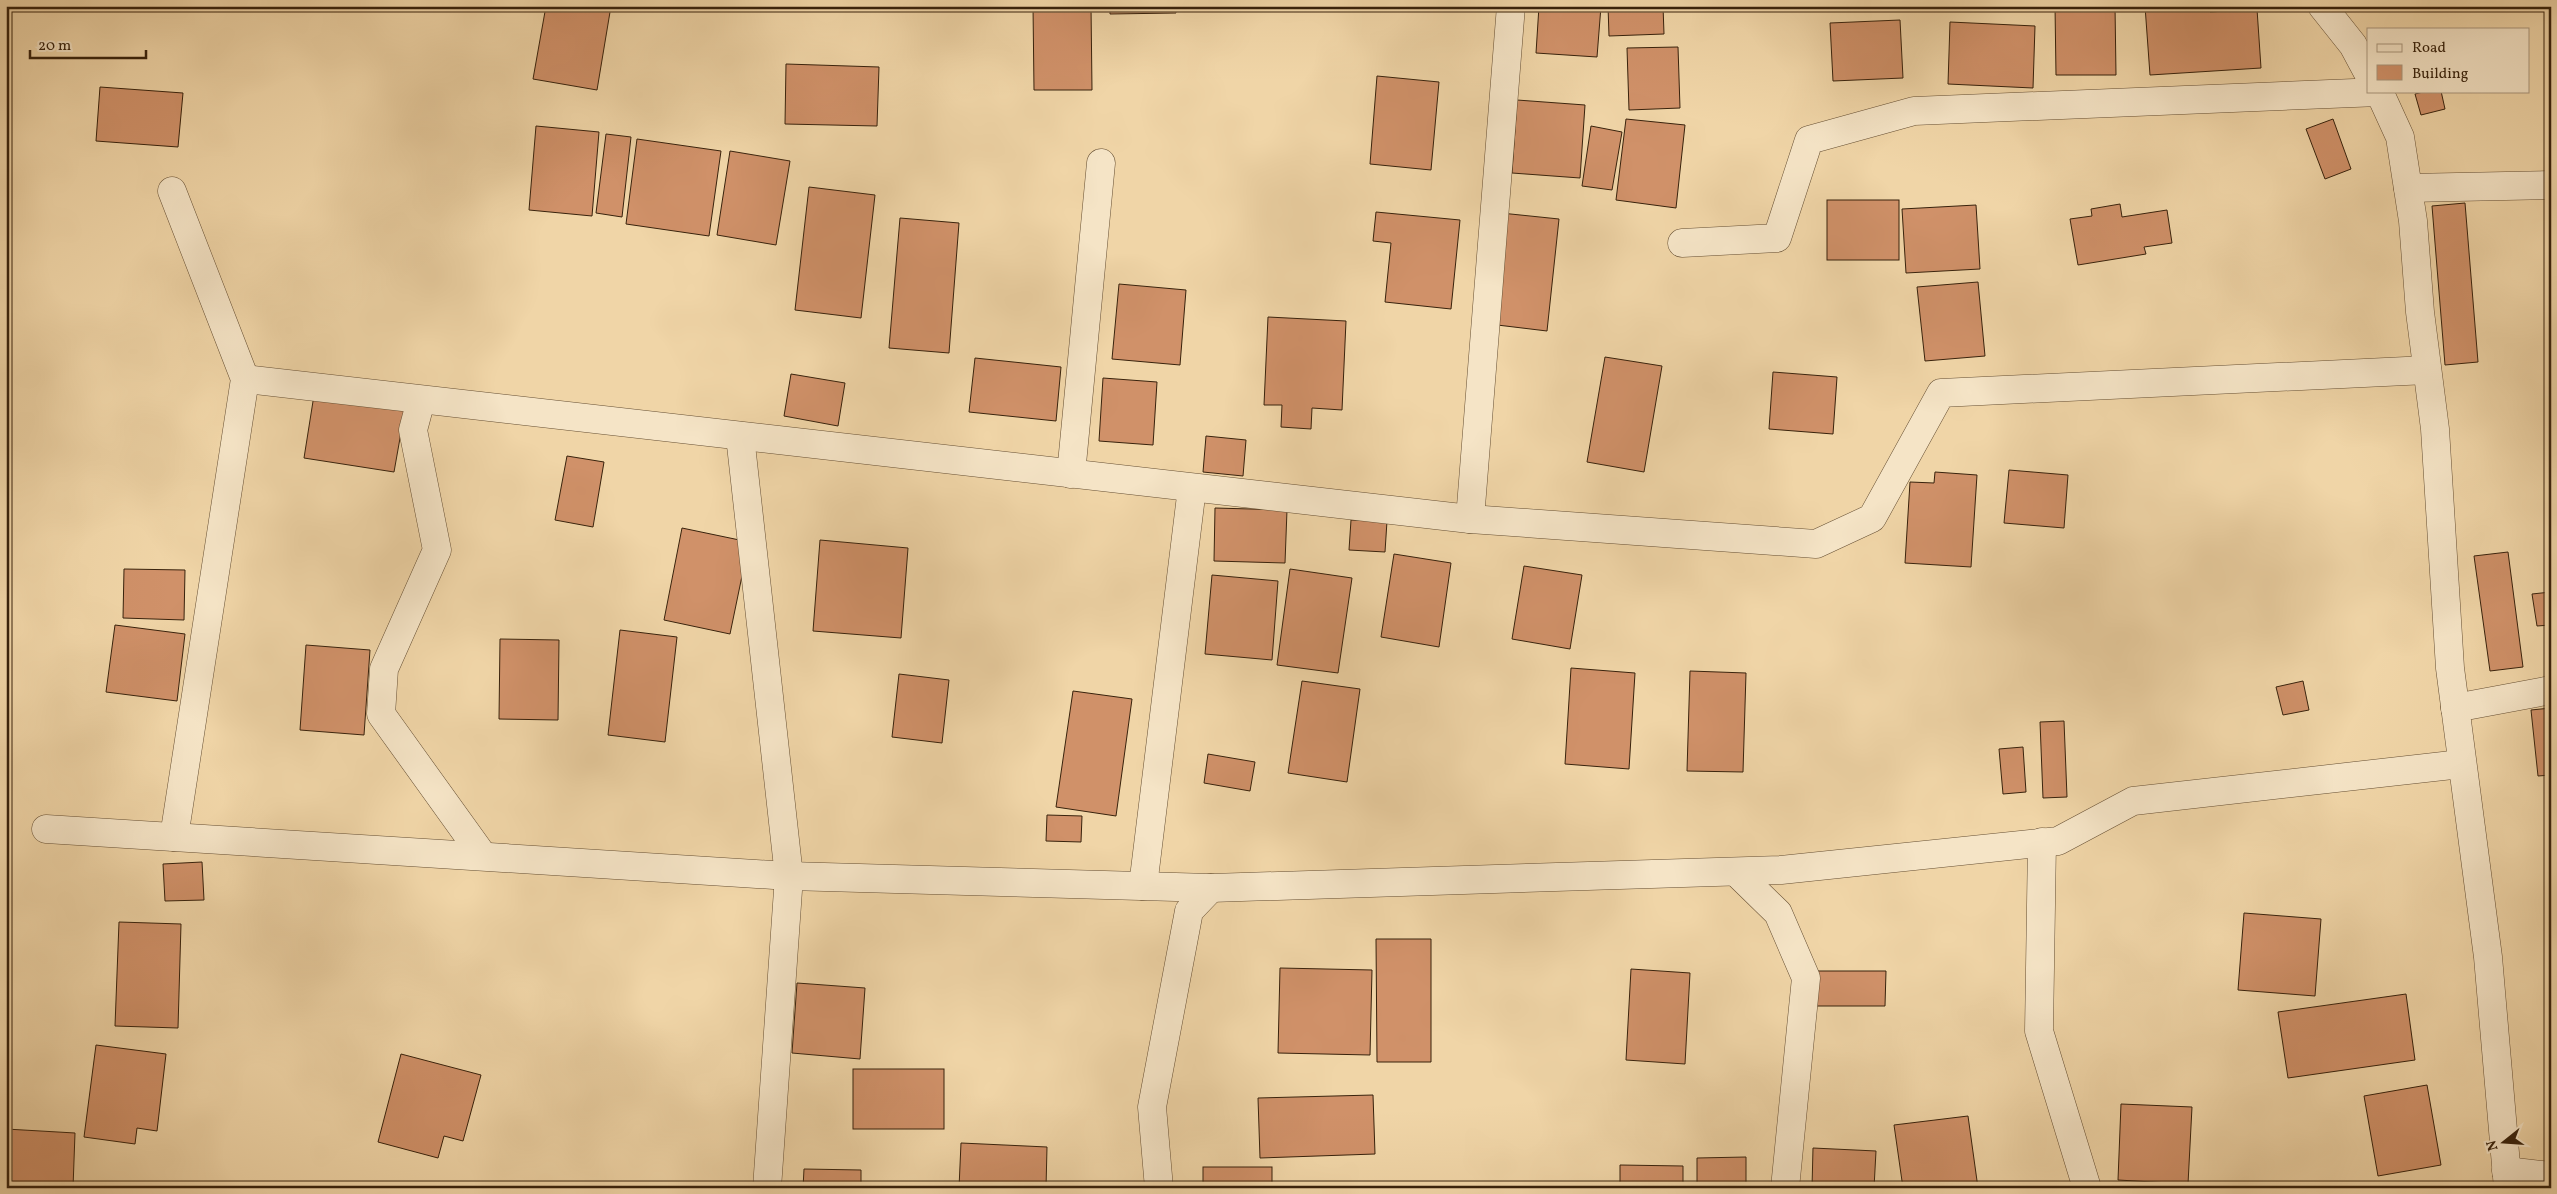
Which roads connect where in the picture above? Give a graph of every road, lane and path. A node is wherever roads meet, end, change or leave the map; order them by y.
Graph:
1 (1511, 6) edge
2 (2322, 6) edge
3 (2367, 71) edge
4 (2379, 92) edge
5 (1101, 163) dead end
6 (2551, 185) edge
7 (2408, 188) junction
8 (172, 191) dead end
9 (1682, 243) dead end
10 (2427, 370) junction
11 (245, 379) junction
12 (421, 400) junction
13 (740, 436) junction
14 (1072, 474) junction
15 (1192, 488) junction
16 (1470, 519) junction
17 (2551, 690) edge
18 (2455, 708) junction
19 (2462, 764) junction
20 (46, 829) dead end
21 (174, 837) junction
22 (2042, 842) junction
23 (483, 856) junction
24 (1736, 872) junction
25 (789, 876) junction
26 (1143, 886) junction
27 (1212, 888) junction
28 (2551, 1176) edge
29 (2507, 1179) edge
30 (767, 1188) edge
31 (1158, 1188) edge
32 (1785, 1188) edge
33 (2087, 1188) edge

1 - 16 street
2 - 3 street
4 - 7 street
4 - 9 street
5 - 14 street
6 - 7 street
7 - 10 street
8 - 11 street
10 - 16 street
10 - 18 street
11 - 12 street
11 - 21 street
12 - 13 street
12 - 23 street
13 - 14 street
13 - 25 street
14 - 15 street
15 - 16 street
15 - 26 street
17 - 18 street
18 - 19 street
19 - 22 street
19 - 29 street
20 - 21 street
21 - 23 street
22 - 24 street
22 - 33 street
23 - 25 street
24 - 27 street
24 - 32 street
25 - 26 street
25 - 30 street
26 - 27 street
27 - 31 street
28 - 29 street

